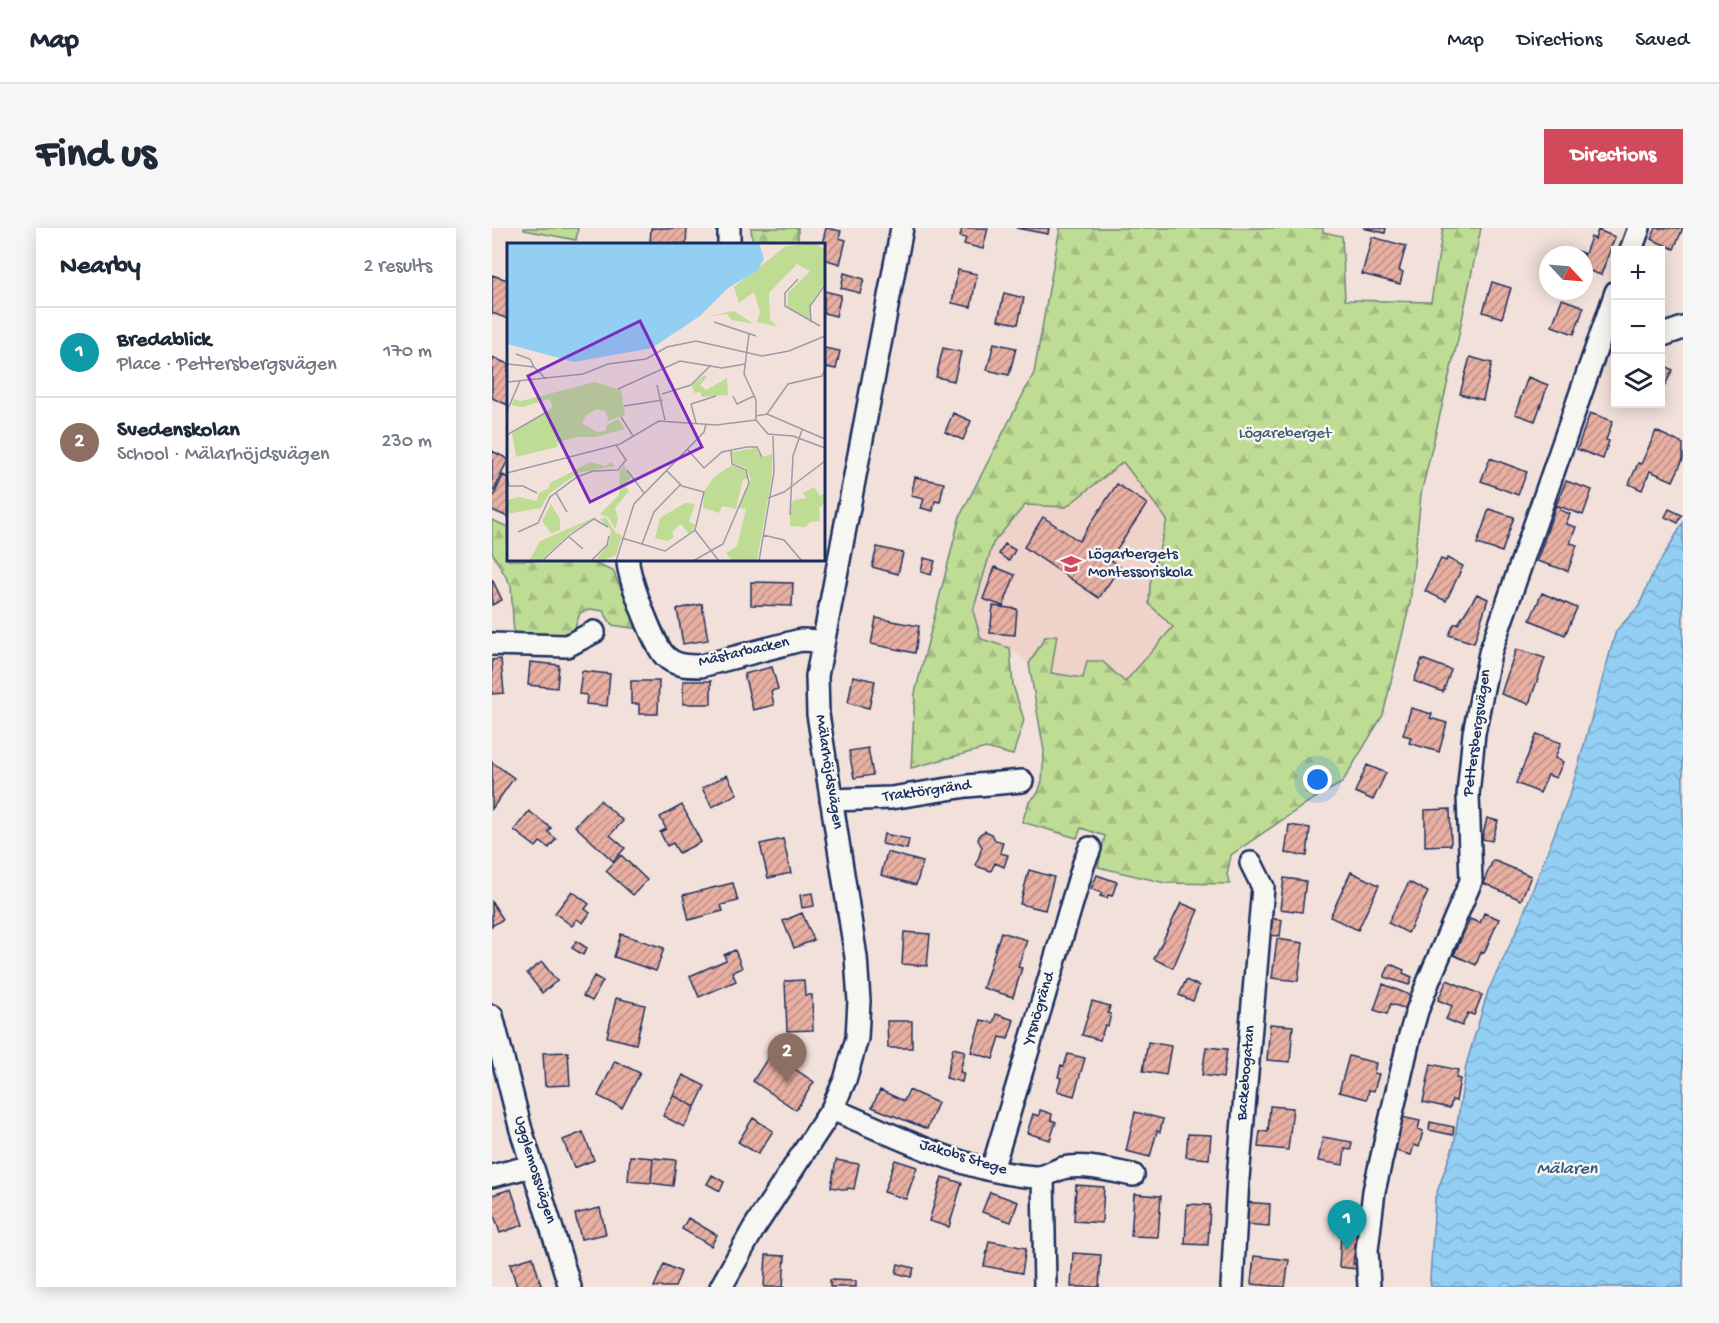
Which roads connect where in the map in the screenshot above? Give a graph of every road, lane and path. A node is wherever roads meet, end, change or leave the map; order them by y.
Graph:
1 (902, 228) edge
2 (1639, 228) edge
3 (1632, 246) edge
4 (1615, 300) edge
5 (1683, 328) edge
6 (1665, 334) edge
7 (1606, 351) edge
8 (628, 561) edge
9 (594, 632) dead end
10 (822, 641) junction
11 (492, 644) edge
12 (1022, 781) dead end
13 (831, 800) junction
14 (1090, 848) dead end
15 (1251, 863) dead end
16 (492, 1016) edge
17 (832, 1109) junction
18 (532, 1166) junction
19 (992, 1170) junction
20 (1133, 1175) dead end
21 (492, 1176) edge
22 (1043, 1177) junction
23 (570, 1287) edge
24 (721, 1287) edge
25 (1045, 1287) edge
26 (1232, 1287) edge
27 (1370, 1287) edge

1 - 10 street, Mälarhöjdsvägen
2 - 3 street
4 - 7 street, Pettersbergsvägen
5 - 6 street
7 - 27 street, Pettersbergsvägen
8 - 10 street, Mästarbacken
9 - 11 street
10 - 13 street, Mälarhöjdsvägen
12 - 13 street, Traktörgränd
13 - 17 street, Mälarhöjdsvägen
14 - 19 street, Yrsnögränd
15 - 26 street, Backebogatan
16 - 18 street, Ugglemossvägen
17 - 19 street, Jakobs Stege
17 - 24 street, Mälarhöjdsvägen
18 - 21 street
18 - 23 street, Ugglemossvägen
19 - 22 street, Jakobs Stege
20 - 22 street, Jakobs Stege
22 - 25 street

